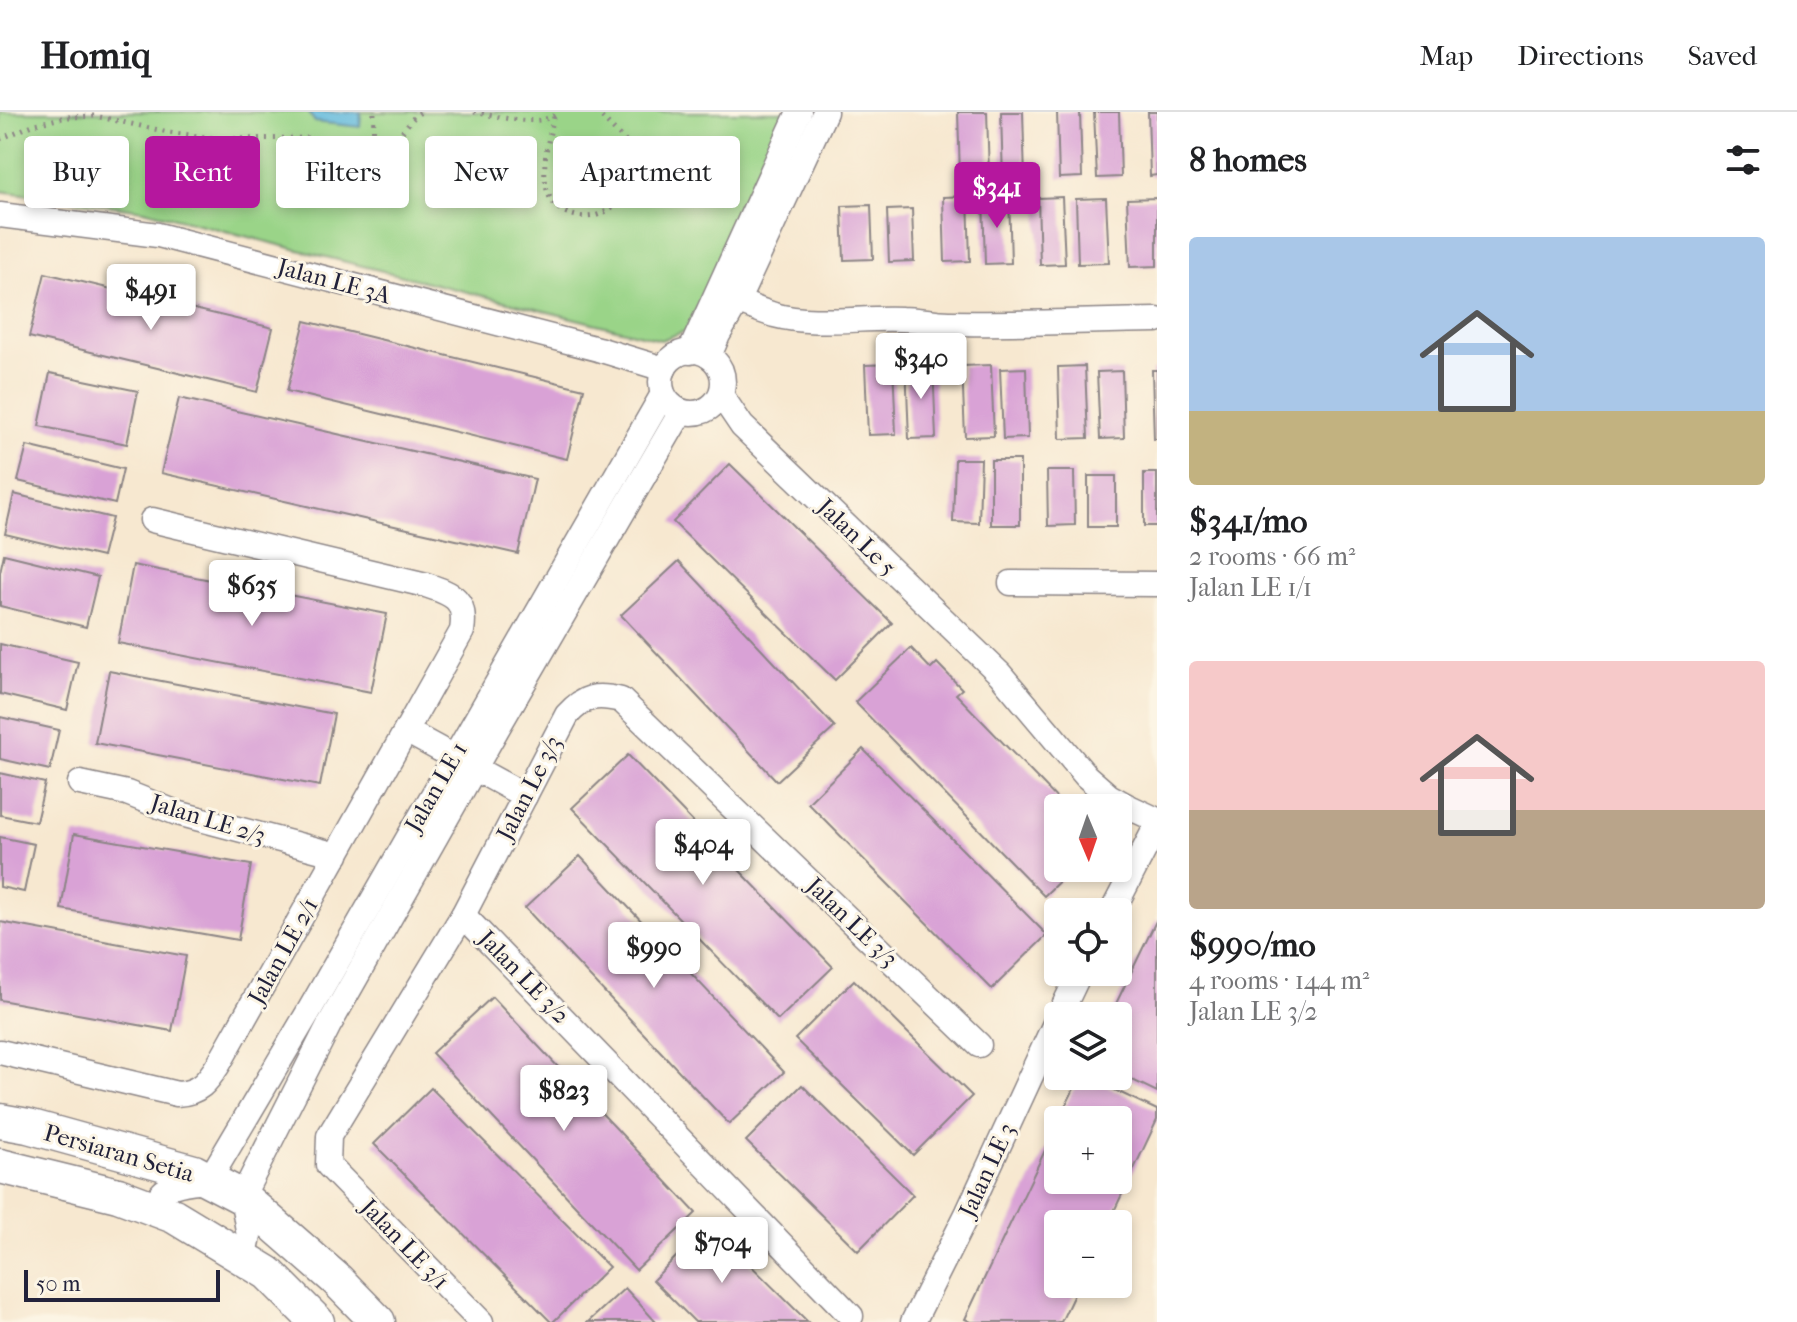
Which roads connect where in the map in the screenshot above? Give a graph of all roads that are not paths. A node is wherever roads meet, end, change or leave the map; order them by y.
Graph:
1 (799, 112) edge
2 (825, 112) edge
3 (0, 215) edge
4 (727, 297) junction
5 (1157, 320) edge
6 (699, 354) junction
7 (664, 369) junction
8 (663, 394) junction
9 (721, 395) junction
10 (681, 412) junction
11 (152, 520) dead end
12 (1011, 583) dead end
13 (1157, 584) edge
14 (621, 700) joint
15 (406, 731) junction
16 (464, 762) junction
17 (80, 783) dead end
18 (525, 796) junction
19 (1157, 822) edge
20 (337, 855) junction
21 (1119, 898) edge
22 (463, 915) junction
23 (979, 1045) dead end
24 (1044, 1047) edge
25 (0, 1052) edge
26 (0, 1121) edge
27 (328, 1165) joint
28 (0, 1166) edge
29 (209, 1180) junction
30 (242, 1197) junction
31 (158, 1209) junction
32 (239, 1255) junction
33 (851, 1316) dead end
34 (317, 1322) edge
35 (378, 1322) edge
36 (481, 1322) edge
37 (913, 1322) edge

1 - 4 street
2 - 4 street
3 - 7 street, Jalan LE 3A
4 - 5 street
4 - 6 street
6 - 7 street
6 - 9 street
7 - 8 street
8 - 10 street
8 - 16 street, Jalan LE 1
9 - 10 street
9 - 19 street, Jalan Le 5
10 - 16 street, Jalan LE 1
11 - 15 street, Jalan LE 2/1
12 - 13 street
14 - 18 street, Jalan Le 3/3
14 - 23 street, Jalan LE 3/3
15 - 16 street
15 - 20 street, Jalan LE 2/1
16 - 18 street
16 - 29 street, Jalan LE 1
16 - 30 street, Jalan LE 1
17 - 20 street, Jalan LE 2/3
18 - 22 street, Jalan Le 3/3
19 - 21 street
20 - 25 street, Jalan LE 2/1
22 - 27 street, Jalan Le 3/3
22 - 33 street, Jalan LE 3/2
24 - 37 street, Jalan LE 3
26 - 29 street, Persiaran Setia
27 - 36 street, Jalan LE 3/1
28 - 31 street, Persiaran Setia
29 - 30 street, Persiaran Setia
29 - 31 street
30 - 32 street
30 - 35 street, Persiaran Setia
31 - 32 street, Persiaran Setia
32 - 34 street, Persiaran Setia

